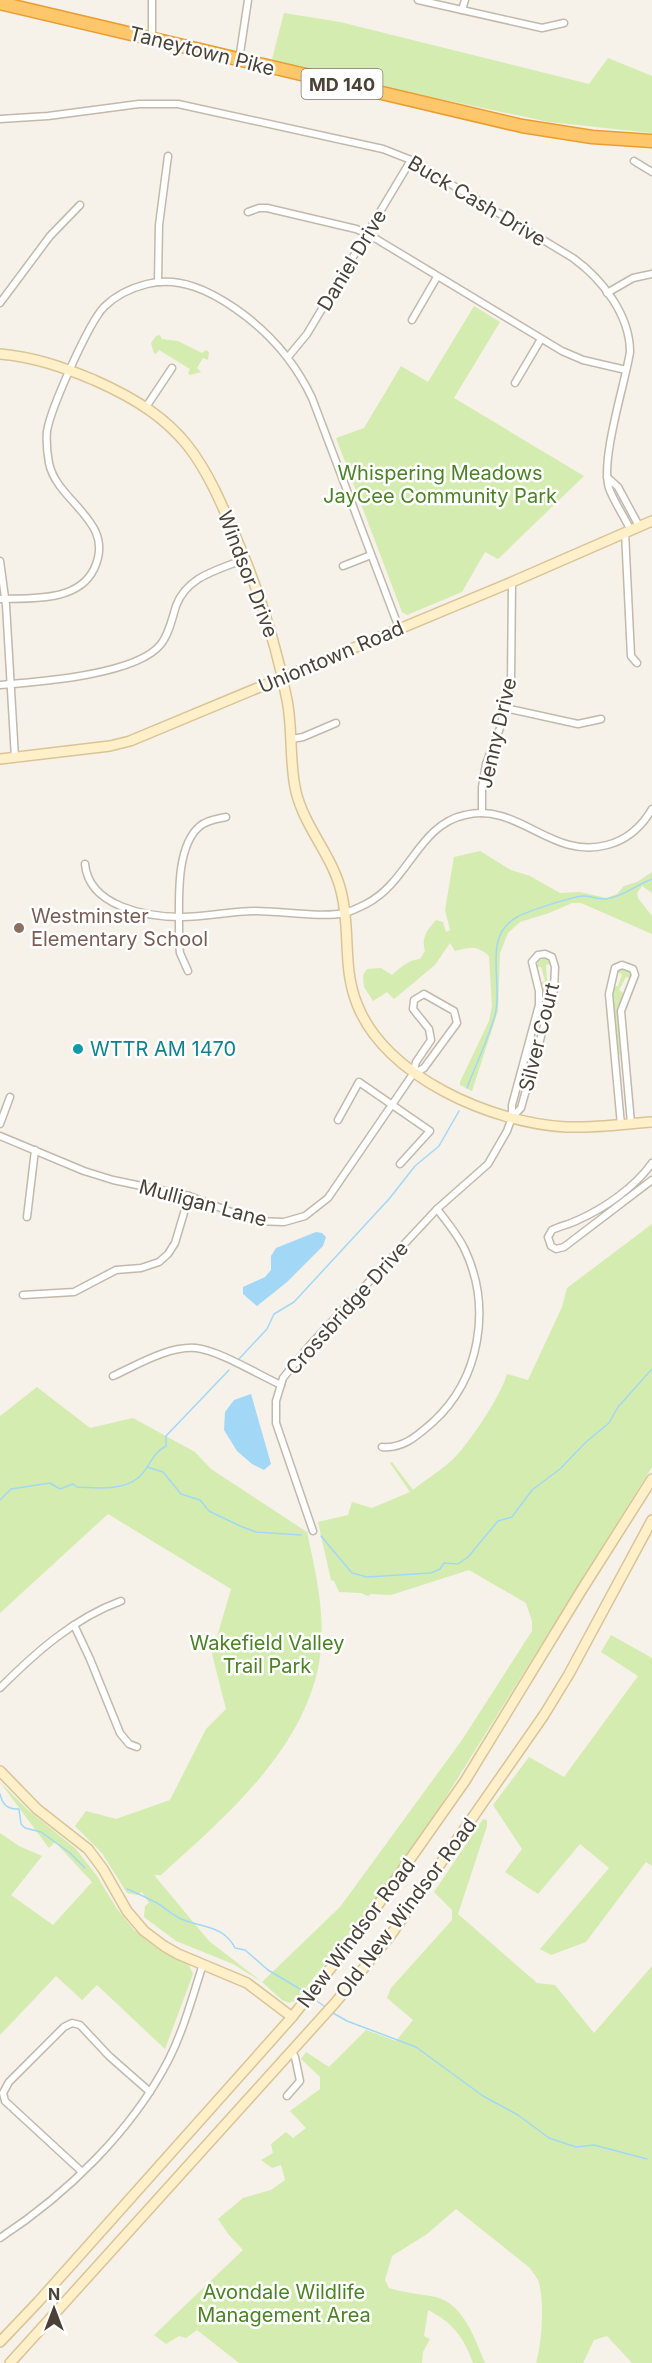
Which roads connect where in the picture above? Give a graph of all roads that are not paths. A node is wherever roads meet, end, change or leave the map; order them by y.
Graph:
1 (152, 0) edge
2 (249, 0) edge
3 (418, 0) edge
4 (465, 0) edge
5 (0, 3) edge
6 (462, 10) junction
7 (0, 11) edge
8 (34, 11) junction
9 (564, 23) dead end
10 (152, 38) junction
11 (238, 61) junction
12 (0, 119) edge
13 (652, 141) edge
14 (168, 156) dead end
15 (411, 160) junction
16 (634, 161) dead end
17 (652, 172) edge
18 (80, 205) dead end
19 (248, 212) dead end
20 (368, 234) junction
21 (652, 274) edge
22 (437, 277) junction
23 (158, 282) junction
24 (607, 293) junction
25 (0, 303) edge
26 (412, 320) dead end
27 (541, 339) junction
28 (0, 354) edge
29 (288, 357) junction
30 (172, 368) dead end
31 (71, 370) junction
32 (626, 370) junction
33 (515, 384) dead end
34 (146, 407) junction
35 (652, 521) edge
36 (631, 529) junction
37 (371, 555) junction
38 (245, 559) junction
39 (0, 561) edge
40 (343, 566) dead end
41 (512, 582) junction
42 (3, 599) edge
43 (399, 628) junction
44 (637, 663) dead end
45 (282, 678) junction
46 (10, 684) junction
47 (0, 685) edge
48 (505, 708) junction
49 (601, 719) dead end
50 (336, 723) dead end
51 (292, 739) junction
52 (15, 758) junction
53 (0, 759) edge
54 (652, 809) edge
55 (482, 813) junction
56 (226, 817) dead end
57 (85, 864) dead end
58 (345, 913) junction
59 (180, 917) junction
60 (188, 971) dead end
61 (413, 1074) junction
62 (10, 1097) dead end
63 (391, 1105) junction
64 (512, 1117) junction
65 (338, 1120) dead end
66 (652, 1122) edge
67 (0, 1124) edge
68 (631, 1124) junction
69 (621, 1125) junction
70 (0, 1136) edge
71 (35, 1150) junction
72 (652, 1163) edge
73 (400, 1164) dead end
74 (652, 1180) edge
75 (189, 1196) junction
76 (437, 1209) junction
77 (27, 1217) dead end
78 (23, 1294) dead end
79 (112, 1376) dead end
80 (281, 1385) junction
81 (382, 1447) dead end
82 (652, 1479) edge
83 (652, 1520) edge
84 (313, 1531) dead end
85 (122, 1601) dead end
86 (74, 1625) junction
87 (0, 1688) edge
88 (137, 1747) dead end
89 (0, 1771) edge
90 (203, 1964) junction
91 (292, 2017) junction
92 (291, 2051) junction
93 (150, 2092) junction
94 (287, 2096) dead end
95 (81, 2171) junction
96 (0, 2238) edge
97 (0, 2342) edge
98 (10, 2363) edge

1 - 10 street
2 - 11 street
3 - 6 street
4 - 6 street
5 - 8 highway, Taneytown Pike / MD 140
6 - 9 street
7 - 8 highway
8 - 10 highway, Taneytown Pike / MD 140
10 - 11 highway, Taneytown Pike / MD 140
11 - 13 highway, Taneytown Pike / MD 140
12 - 15 street, Buck Cash Drive
14 - 23 street
15 - 20 street, Daniel Drive
15 - 24 street, Buck Cash Drive
16 - 17 street
18 - 25 street
19 - 20 street
20 - 22 street
20 - 29 street, Daniel Drive
21 - 24 street
22 - 26 street
22 - 27 street
23 - 29 street
23 - 31 street
24 - 32 street, Buck Cash Drive
27 - 32 street
27 - 33 street
28 - 31 street, Windsor Drive
29 - 37 street
30 - 34 street
31 - 34 street, Windsor Drive
31 - 42 street
32 - 36 street, Buck Cash Drive
34 - 38 street, Windsor Drive
35 - 36 street, Uniontown Road
36 - 41 street, Uniontown Road
36 - 44 street
37 - 40 street
37 - 43 street
38 - 45 street, Windsor Drive
38 - 46 street
39 - 42 street
41 - 43 street, Uniontown Road
41 - 48 street, Jenny Drive
42 - 46 street
43 - 45 street, Uniontown Road
45 - 51 street, Windsor Drive
45 - 52 street, Uniontown Road
46 - 47 street
46 - 52 street
48 - 49 street
48 - 55 street, Jenny Drive
50 - 51 street
51 - 58 street, Windsor Drive
52 - 53 street, Uniontown Road
54 - 55 street
55 - 58 street
56 - 59 street
57 - 59 street
58 - 59 street
58 - 61 street, Windsor Drive
59 - 60 street
61 - 61 street
61 - 63 street, Mulligan Lane
61 - 64 street, Windsor Drive
62 - 67 street
63 - 65 street
63 - 73 street
63 - 75 street, Mulligan Lane
64 - 64 street, Silver Court
64 - 69 street, Windsor Drive
64 - 76 street, Crossbridge Drive
66 - 68 street, Windsor Drive
68 - 69 street, Windsor Drive
68 - 69 street
70 - 71 street, Mulligan Lane
71 - 75 street, Mulligan Lane
71 - 77 street
72 - 74 street
75 - 78 street
76 - 80 street, Crossbridge Drive
76 - 81 street
79 - 80 street
80 - 84 street, Crossbridge Drive
82 - 91 street, New Windsor Road
83 - 92 street, Old New Windsor Road
85 - 86 street
86 - 87 street
86 - 88 street
89 - 90 street
90 - 91 street
90 - 93 street
91 - 97 street, New Windsor Road
92 - 94 street
92 - 98 street, Old New Windsor Road
93 - 95 street
93 - 95 street
95 - 96 street

